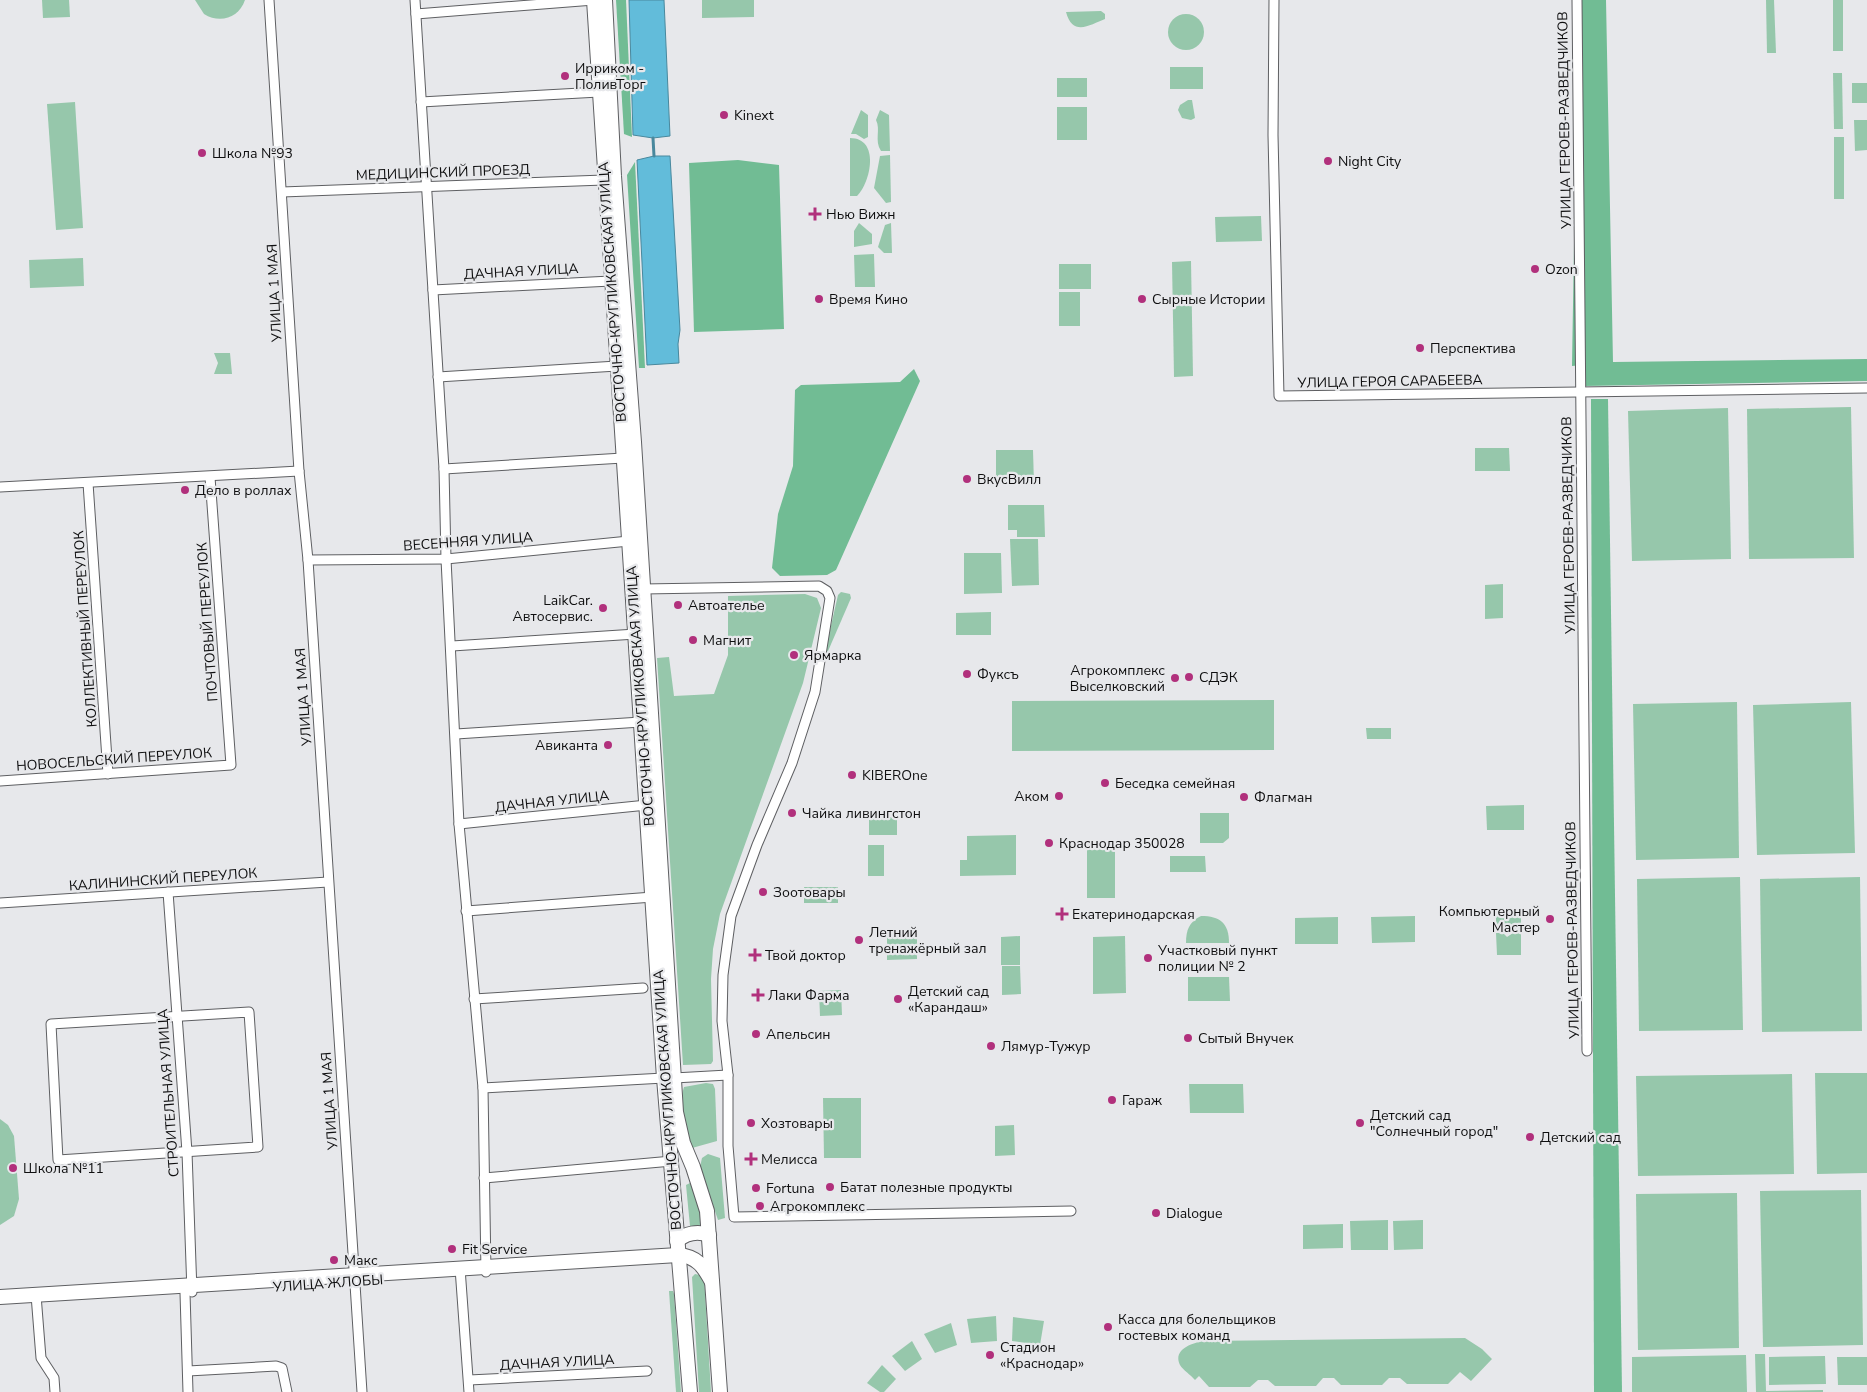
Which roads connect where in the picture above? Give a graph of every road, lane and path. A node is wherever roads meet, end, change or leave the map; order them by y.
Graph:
1 (269, 0) edge
2 (415, 0) edge
3 (594, 0) edge
4 (605, 0) edge
5 (1274, 0) edge
6 (1577, 0) edge
7 (416, 14) junction
8 (599, 92) junction
9 (421, 102) junction
10 (604, 180) junction
11 (426, 187) junction
12 (282, 192) junction
13 (611, 281) junction
14 (433, 290) junction
15 (617, 366) junction
16 (438, 377) junction
17 (1867, 388) edge
18 (1580, 392) junction
19 (623, 458) junction
20 (444, 469) junction
21 (299, 471) junction
22 (210, 476) junction
23 (88, 483) junction
24 (0, 488) edge
25 (629, 541) junction
26 (446, 559) junction
27 (308, 560) junction
28 (643, 589) junction
29 (636, 634) junction
30 (452, 646) junction
31 (641, 722) junction
32 (456, 734) junction
33 (231, 765) joint
34 (108, 774) junction
35 (0, 781) edge
36 (647, 805) junction
37 (459, 824) junction
38 (328, 882) junction
39 (168, 892) junction
40 (653, 897) junction
41 (0, 903) edge
42 (466, 911) junction
43 (643, 988) dead end
44 (474, 999) junction
45 (176, 1016) junction
46 (1587, 1050) dead end
47 (670, 1073) junction
48 (728, 1076) junction
49 (484, 1088) junction
50 (187, 1152) junction
51 (672, 1161) junction
52 (484, 1178) junction
53 (1071, 1211) dead end
54 (709, 1236) junction
55 (677, 1241) junction
56 (678, 1255) junction
57 (486, 1269) junction
58 (460, 1271) junction
59 (680, 1276) junction
60 (354, 1277) junction
61 (713, 1283) junction
62 (189, 1290) junction
63 (0, 1297) edge
64 (36, 1299) junction
65 (0, 1305) edge
66 (188, 1371) junction
67 (647, 1371) dead end
68 (469, 1380) junction
69 (55, 1392) edge
70 (188, 1392) edge
71 (287, 1392) edge
72 (362, 1392) edge
73 (469, 1392) edge
74 (690, 1392) edge
75 (720, 1392) edge

1 - 12 street, УЛИЦА 1 МАЯ
2 - 7 street
3 - 7 street
3 - 8 main road, ВОСТОЧНО-КРУГЛИКОВСКАЯ УЛИЦА
4 - 28 main road, ВОСТОЧНО-КРУГЛИКОВСКАЯ УЛИЦА
5 - 18 street, УЛИЦА ГЕРОЯ САРАБЕЕВА
6 - 18 street, УЛИЦА ГЕРОЕВ-РАЗВЕДЧИКОВ
7 - 9 street
8 - 9 street
8 - 10 main road, ВОСТОЧНО-КРУГЛИКОВСКАЯ УЛИЦА
9 - 11 street
10 - 11 street, МЕДИЦИНСКИЙ ПРОЕЗД
10 - 13 main road, ВОСТОЧНО-КРУГЛИКОВСКАЯ УЛИЦА
11 - 12 street, МЕДИЦИНСКИЙ ПРОЕЗД
11 - 14 street
12 - 21 street, УЛИЦА 1 МАЯ
13 - 14 street, ДАЧНАЯ УЛИЦА
13 - 15 main road, ВОСТОЧНО-КРУГЛИКОВСКАЯ УЛИЦА
14 - 16 street
15 - 16 street
15 - 19 main road, ВОСТОЧНО-КРУГЛИКОВСКАЯ УЛИЦА
16 - 20 street
17 - 18 street, УЛИЦА ГЕРОЯ САРАБЕЕВА
18 - 46 street, УЛИЦА ГЕРОЕВ-РАЗВЕДЧИКОВ
19 - 20 street
19 - 25 main road, ВОСТОЧНО-КРУГЛИКОВСКАЯ УЛИЦА
20 - 26 street
21 - 22 street
21 - 27 street, УЛИЦА 1 МАЯ
22 - 23 street
22 - 33 street, ПОЧТОВЫЙ ПЕРЕУЛОК
23 - 24 street
23 - 34 street, КОЛЛЕКТИВНЫЙ ПЕРЕУЛОК
25 - 26 street, ВЕСЕННЯЯ УЛИЦА
25 - 29 main road, ВОСТОЧНО-КРУГЛИКОВСКАЯ УЛИЦА
26 - 27 street, ВЕСЕННЯЯ УЛИЦА
26 - 30 street
27 - 38 street, УЛИЦА 1 МАЯ
28 - 47 main road, ВОСТОЧНО-КРУГЛИКОВСКАЯ УЛИЦА
28 - 48 street
29 - 30 street
29 - 31 main road, ВОСТОЧНО-КРУГЛИКОВСКАЯ УЛИЦА
30 - 32 street
31 - 32 street
31 - 36 main road, ВОСТОЧНО-КРУГЛИКОВСКАЯ УЛИЦА
32 - 37 street
33 - 34 street, НОВОСЕЛЬСКИЙ ПЕРЕУЛОК
34 - 35 street, НОВОСЕЛЬСКИЙ ПЕРЕУЛОК
36 - 37 street, ДАЧНАЯ УЛИЦА
36 - 40 main road, ВОСТОЧНО-КРУГЛИКОВСКАЯ УЛИЦА
37 - 42 street
38 - 39 street, КАЛИНИНСКИЙ ПЕРЕУЛОК
38 - 60 street, УЛИЦА 1 МАЯ
39 - 41 street, КАЛИНИНСКИЙ ПЕРЕУЛОК
39 - 45 street, СТРОИТЕЛЬНАЯ УЛИЦА
40 - 42 street
40 - 47 main road, ВОСТОЧНО-КРУГЛИКОВСКАЯ УЛИЦА
42 - 44 street
43 - 44 street
44 - 49 street
45 - 50 street, СТРОИТЕЛЬНАЯ УЛИЦА
45 - 50 street
45 - 50 street
47 - 48 street
47 - 49 street
47 - 51 main road, ВОСТОЧНО-КРУГЛИКОВСКАЯ УЛИЦА
47 - 54 main road, ВОСТОЧНО-КРУГЛИКОВСКАЯ УЛИЦА
48 - 53 street
49 - 52 street
50 - 62 street, СТРОИТЕЛЬНАЯ УЛИЦА
51 - 52 street
51 - 55 main road, ВОСТОЧНО-КРУГЛИКОВСКАЯ УЛИЦА
52 - 57 street
54 - 55 main road
54 - 61 main road, ВОСТОЧНО-КРУГЛИКОВСКАЯ УЛИЦА
55 - 56 main road, ВОСТОЧНО-КРУГЛИКОВСКАЯ УЛИЦА
56 - 57 main road, УЛИЦА ЖЛОБЫ
56 - 59 main road, ВОСТОЧНО-КРУГЛИКОВСКАЯ УЛИЦА
56 - 61 main road, УЛИЦА ЖЛОБЫ
57 - 58 main road, УЛИЦА ЖЛОБЫ
57 - 59 main road, УЛИЦА ЖЛОБЫ
58 - 60 main road, УЛИЦА ЖЛОБЫ
58 - 68 street
59 - 74 main road, ВОСТОЧНО-КРУГЛИКОВСКАЯ УЛИЦА
60 - 62 main road, УЛИЦА ЖЛОБЫ
60 - 72 street, УЛИЦА 1 МАЯ
61 - 75 main road, ВОСТОЧНО-КРУГЛИКОВСКАЯ УЛИЦА
62 - 64 main road, УЛИЦА ЖЛОБЫ
62 - 66 street, СТРОИТЕЛЬНАЯ УЛИЦА
63 - 64 main road, УЛИЦА ЖЛОБЫ
64 - 65 main road, УЛИЦА ЖЛОБЫ
64 - 69 street
66 - 70 street, СТРОИТЕЛЬНАЯ УЛИЦА
66 - 71 street
67 - 68 street, ДАЧНАЯ УЛИЦА
68 - 73 street

